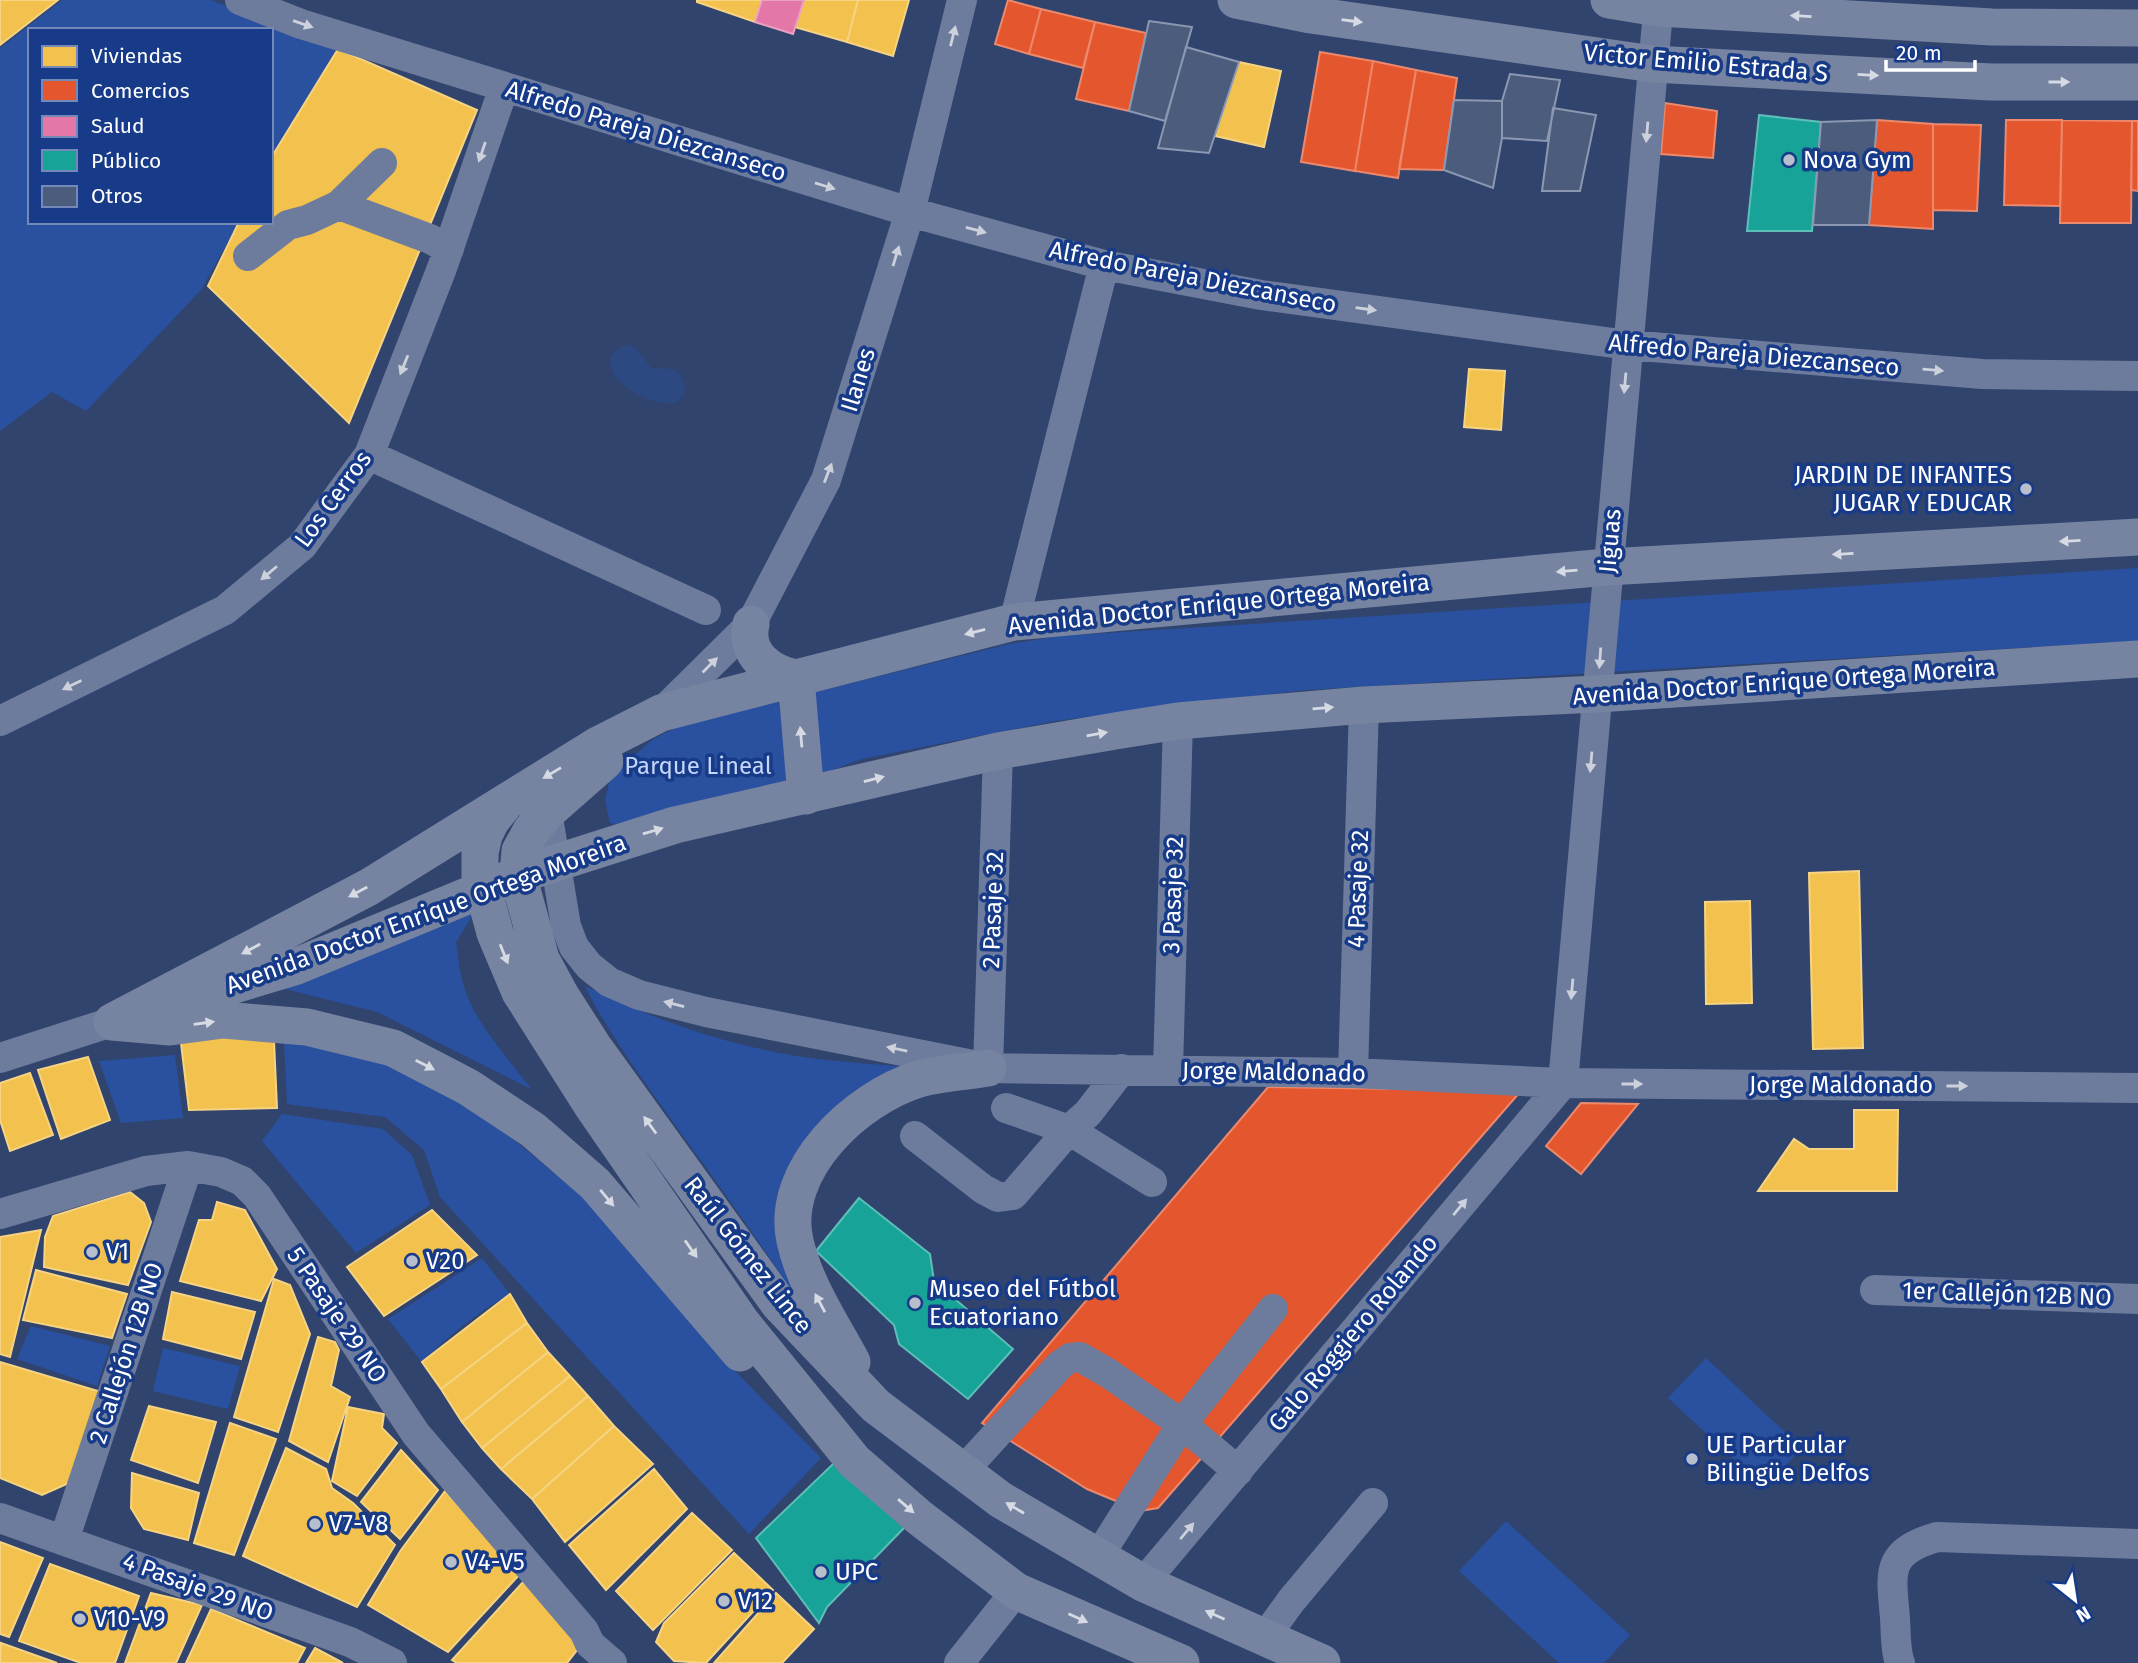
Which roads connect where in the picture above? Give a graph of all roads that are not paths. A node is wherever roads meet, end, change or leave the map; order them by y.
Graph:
1 (240, 0) edge
2 (962, 0) edge
3 (1236, 0) edge
4 (1609, 0) edge
5 (1658, 4) edge
6 (1312, 7) edge
7 (1992, 27) junction
8 (2138, 28) edge
9 (1653, 64) junction
10 (1991, 82) junction
11 (2138, 82) edge
12 (504, 87) junction
13 (382, 163) dead end
14 (339, 205) junction
15 (910, 212) junction
16 (449, 249) junction
17 (248, 256) dead end
18 (1104, 265) junction
19 (1628, 345) junction
20 (2138, 376) edge
21 (369, 455) junction
22 (2138, 537) edge
23 (1607, 567) junction
24 (706, 610) dead end
25 (1014, 622) junction
26 (751, 624) junction
27 (2138, 659) edge
28 (796, 678) junction
29 (1597, 694) junction
30 (1364, 705) junction
31 (661, 713) junction
32 (0, 721) edge
33 (1178, 721) junction
34 (998, 751) junction
35 (806, 796) junction
36 (547, 812) junction
37 (466, 841) junction
38 (556, 862) junction
39 (518, 874) junction
40 (482, 890) junction
41 (112, 1022) junction
42 (0, 1058) edge
43 (988, 1068) junction
44 (1122, 1069) junction
45 (1168, 1069) junction
46 (1353, 1073) junction
47 (1563, 1083) junction
48 (2138, 1088) edge
49 (1006, 1108) dead end
50 (1069, 1130) junction
51 (915, 1136) dead end
52 (188, 1166) junction
53 (1153, 1182) dead end
54 (0, 1214) edge
55 (1875, 1290) dead end
56 (2138, 1299) edge
57 (1273, 1309) dead end
58 (876, 1406) junction
59 (1182, 1424) junction
60 (854, 1461) junction
61 (963, 1471) junction
62 (1238, 1471) junction
63 (1373, 1503) dead end
64 (0, 1518) edge
65 (64, 1540) junction
66 (2138, 1544) edge
67 (1098, 1557) junction
68 (1143, 1583) junction
69 (1016, 1591) junction
70 (1265, 1637) junction
71 (594, 1657) edge
72 (392, 1663) edge
73 (959, 1663) edge
74 (1181, 1663) edge
75 (1322, 1663) edge
76 (1900, 1663) edge

1 -> 12 street, Alfredo Pareja Diezcanseco
15 -> 2 street, Ilanes
3 - 6 main road, Víctor Emilio Estrada S
4 - 5 main road, Víctor Emilio Estrada S
7 -> 5 main road, Víctor Emilio Estrada S
5 - 9 street, Jiguas
6 -> 9 main road, Víctor Emilio Estrada S
7 - 8 main road, Víctor Emilio Estrada S
7 - 10 main road
9 -> 10 main road, Víctor Emilio Estrada S
9 -> 19 street, Jiguas
10 -> 11 main road, Víctor Emilio Estrada S
12 -> 15 street, Alfredo Pareja Diezcanseco
12 -> 16 street, Los Cerros
13 - 14 street
14 - 16 street
14 - 17 street
15 -> 18 street, Alfredo Pareja Diezcanseco
26 -> 15 street, Ilanes
16 -> 21 street, Los Cerros
18 -> 19 street, Alfredo Pareja Diezcanseco
18 - 25 street
19 -> 20 street, Alfredo Pareja Diezcanseco
19 -> 23 street, Jiguas
21 - 24 street
21 -> 32 street, Los Cerros
22 -> 23 main road, Avenida Doctor Enrique Ortega Moreira
23 -> 25 main road, Avenida Doctor Enrique Ortega Moreira
23 -> 29 street, Jiguas
25 -> 28 main road, Avenida Doctor Enrique Ortega Moreira
26 - 28 main road
31 -> 26 street, Ilanes
27 - 29 main road, Avenida Doctor Enrique Ortega Moreira
28 - 31 main road, Avenida Doctor Enrique Ortega Moreira
35 -> 28 main road
29 - 30 main road, Avenida Doctor Enrique Ortega Moreira
29 -> 47 street, Jiguas
33 -> 30 main road, Avenida Doctor Enrique Ortega Moreira
30 - 46 street, 4 Pasaje 32
31 - 36 main road, Raúl Gómez Lince
31 -> 37 main road, Avenida Doctor Enrique Ortega Moreira
34 -> 33 main road, Avenida Doctor Enrique Ortega Moreira
33 - 45 street, 3 Pasaje 32
35 -> 34 main road, Avenida Doctor Enrique Ortega Moreira
34 - 43 street, 2 Pasaje 32
38 -> 35 main road, Avenida Doctor Enrique Ortega Moreira
36 - 38 street, Jorge Maldonado
36 - 39 main road, Raúl Gómez Lince
37 - 39 main road
37 - 40 main road, Raúl Gómez Lince
37 -> 41 main road, Avenida Doctor Enrique Ortega Moreira
38 - 39 main road, Avenida Doctor Enrique Ortega Moreira
43 -> 38 street, Jorge Maldonado
39 - 40 main road, Avenida Doctor Enrique Ortega Moreira
58 -> 39 main road, Raúl Gómez Lince
40 - 41 main road, Avenida Doctor Enrique Ortega Moreira
40 -> 60 main road, Raúl Gómez Lince
41 - 42 street
41 -> 60 main road
43 - 44 street, Jorge Maldonado
58 -> 43 main road
44 - 45 street, Jorge Maldonado
44 - 50 street
45 - 46 street, Jorge Maldonado
46 - 47 street, Jorge Maldonado
47 -> 48 street, Jorge Maldonado
62 -> 47 street, Galo Roggiero Rolando
49 - 50 street
50 - 51 street
50 - 53 street
52 - 54 street, 5 Pasaje 29 NO
52 - 65 street, 2 Callejón 12B NO
52 - 71 street, 5 Pasaje 29 NO
55 - 56 street, 1er Callejón 12B NO
57 - 59 street
58 - 61 main road, Raúl Gómez Lince
59 - 61 street
59 - 62 street
59 - 67 street
60 -> 69 main road, Raúl Gómez Lince
67 -> 61 main road, Raúl Gómez Lince
68 -> 62 street, Galo Roggiero Rolando
63 - 70 street
64 - 65 street, 4 Pasaje 29 NO
65 - 72 street, 4 Pasaje 29 NO
66 - 76 street
67 - 68 main road, Raúl Gómez Lince
70 -> 68 main road, Raúl Gómez Lince
69 - 73 street
69 -> 74 main road, Raúl Gómez Lince
70 - 75 main road, Raúl Gómez Lince

